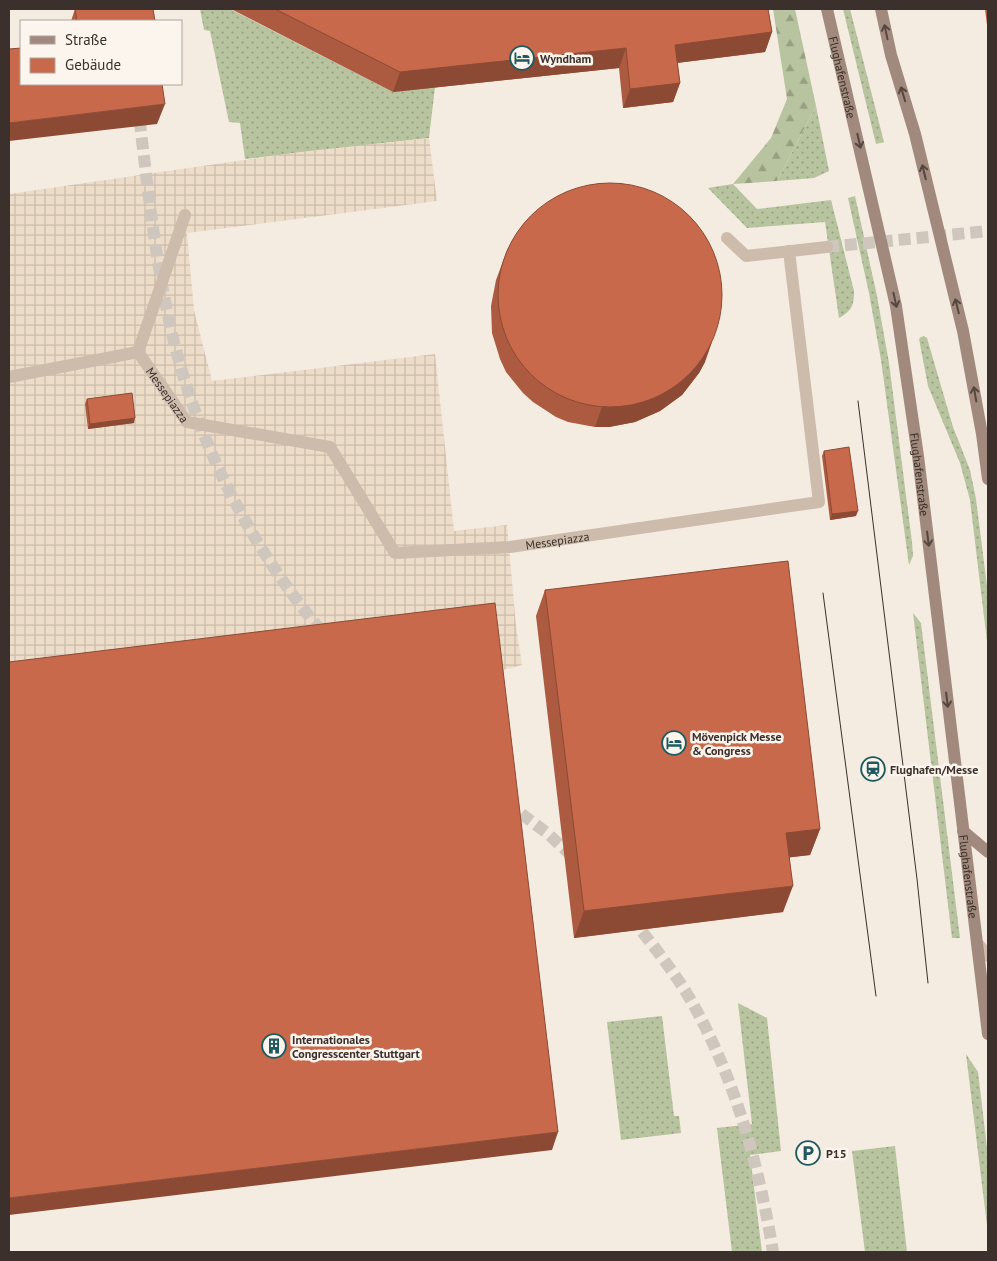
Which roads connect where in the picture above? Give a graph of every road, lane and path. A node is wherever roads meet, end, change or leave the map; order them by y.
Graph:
1 (827, 9) edge
2 (881, 9) edge
3 (185, 215) dead end
4 (727, 238) dead end
5 (827, 247) tunnel mouth
6 (789, 251) junction
7 (138, 352) junction
8 (9, 377) edge
9 (988, 479) edge
10 (962, 831) junction
11 (988, 852) edge
12 (979, 945) junction
13 (988, 956) edge
14 (988, 1034) edge

1 -> 10 main road, Flughafenstraße
9 -> 2 main road
3 - 7 street
4 - 6 street
5 - 6 street
6 - 7 street, Messepiazza
7 - 8 street
10 - 11 main road
10 - 12 main road, Flughafenstraße
12 - 13 street
12 - 14 main road, Flughafenstraße

